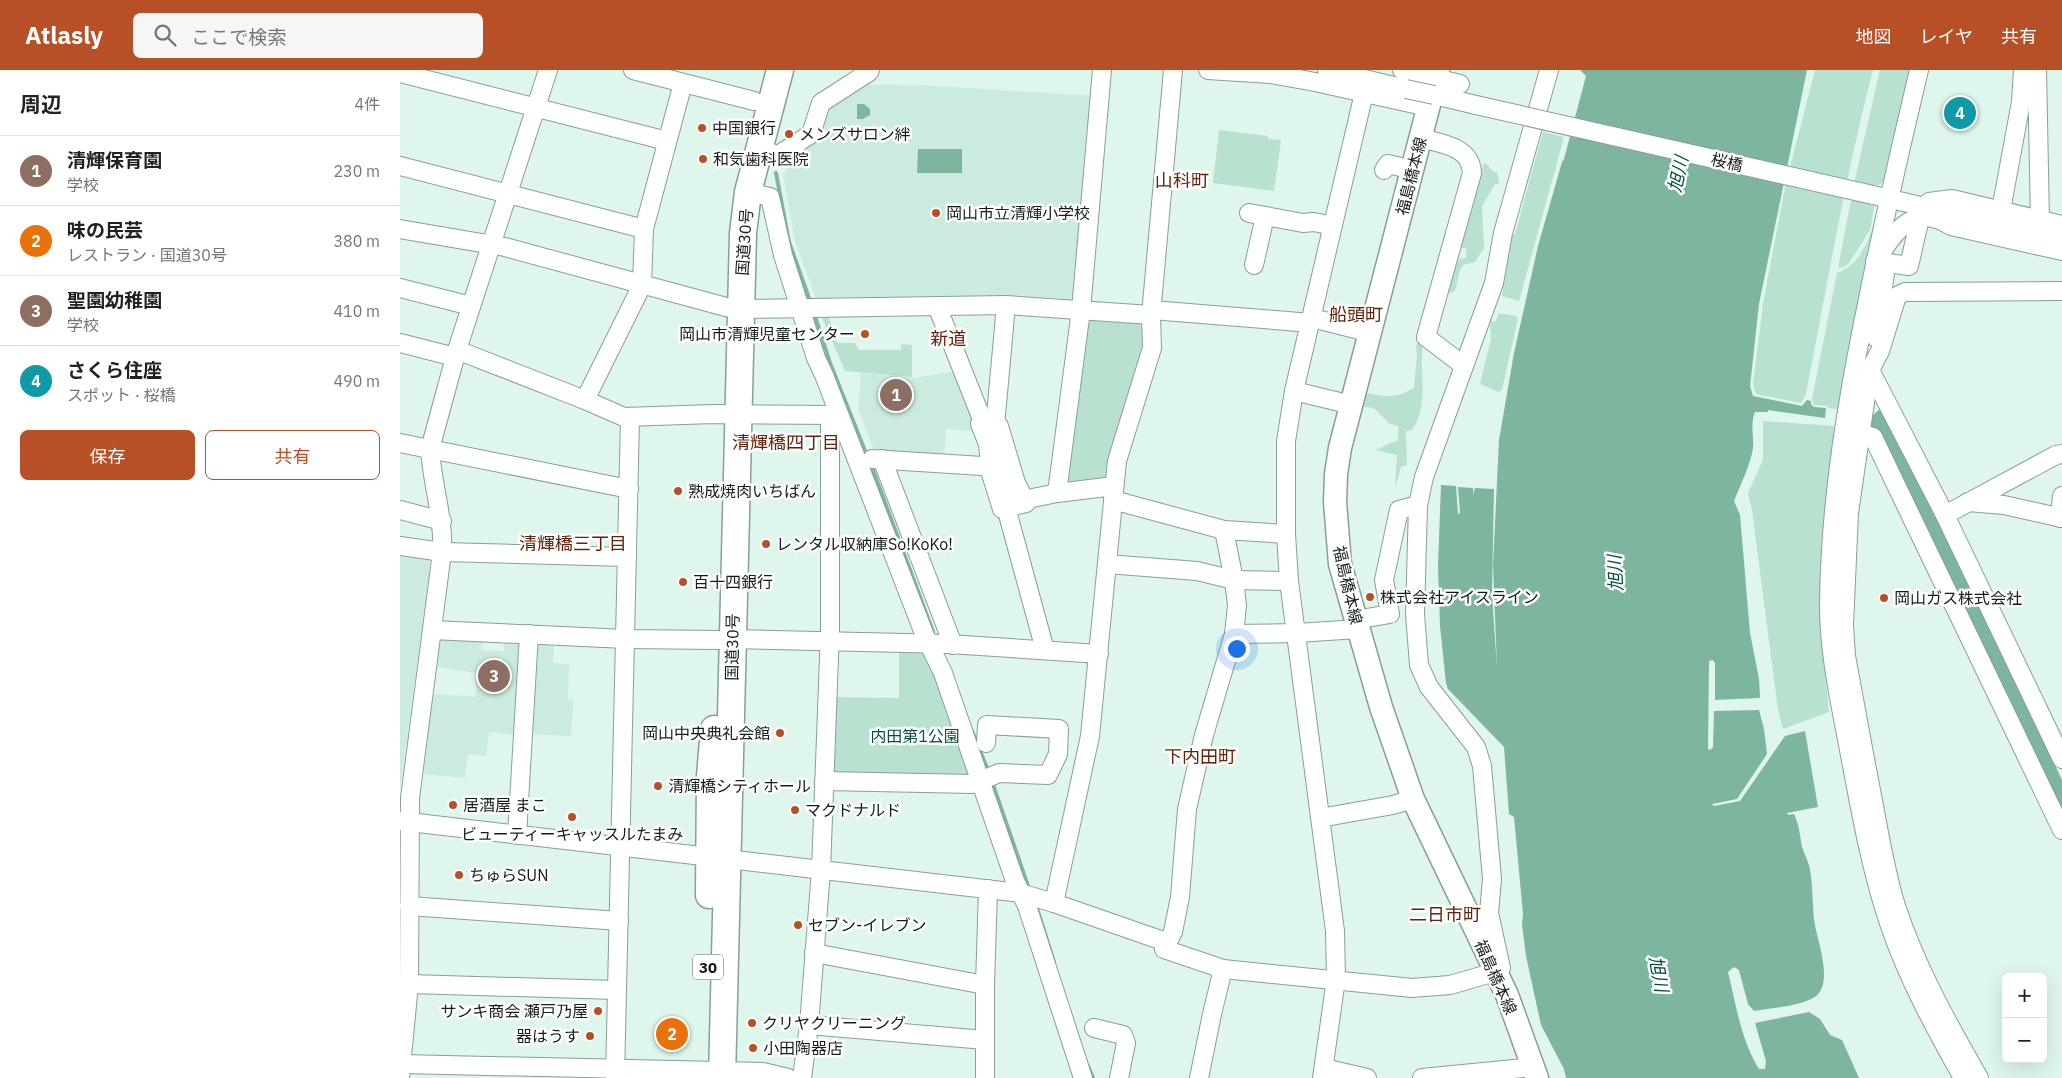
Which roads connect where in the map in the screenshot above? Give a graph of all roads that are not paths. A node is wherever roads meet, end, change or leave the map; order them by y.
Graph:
1 (548, 70) edge
2 (633, 70) edge
3 (762, 70) edge
4 (780, 70) edge
5 (870, 70) edge
6 (1102, 70) edge
7 (1173, 70) edge
8 (1208, 70) edge
9 (1402, 70) edge
10 (1549, 70) edge
11 (1919, 70) edge
12 (2023, 70) edge
13 (2036, 70) edge
14 (400, 73) edge
15 (1320, 74) edge
16 (683, 83) junction
17 (1460, 84) dead end
18 (1434, 88) edge
19 (1364, 93) junction
20 (754, 101) junction
21 (536, 108) junction
22 (1421, 138) junction
23 (668, 141) junction
24 (759, 149) junction
25 (400, 166) edge
26 (1384, 170) dead end
27 (1413, 170) junction
28 (748, 192) junction
29 (507, 193) junction
30 (1881, 196) junction
31 (2001, 210) junction
32 (1918, 211) junction
33 (1945, 215) junction
34 (2040, 220) junction
35 (2062, 225) edge
36 (1333, 226) junction
37 (400, 229) edge
38 (644, 229) junction
39 (2062, 238) edge
40 (491, 244) junction
41 (2062, 251) edge
42 (1876, 261) junction
43 (1254, 265) dead end
44 (642, 285) junction
45 (400, 288) edge
46 (2062, 291) edge
47 (1006, 305) junction
48 (471, 306) junction
49 (938, 306) junction
50 (808, 307) junction
51 (734, 308) junction
52 (1081, 310) junction
53 (1152, 312) junction
54 (1312, 320) junction
55 (1371, 333) junction
56 (400, 343) edge
57 (456, 353) junction
58 (1464, 365) junction
59 (1870, 370) junction
60 (1294, 391) junction
61 (585, 400) junction
62 (1352, 405) junction
63 (731, 414) junction
64 (834, 415) junction
65 (630, 418) junction
66 (990, 430) junction
67 (1860, 433) junction
68 (400, 443) edge
69 (430, 449) junction
70 (2062, 454) edge
71 (869, 459) junction
72 (994, 467) junction
73 (630, 489) junction
74 (1114, 493) junction
75 (1057, 494) junction
76 (2062, 496) edge
77 (1024, 500) junction
78 (1968, 502) junction
79 (1007, 505) junction
80 (1418, 505) junction
81 (400, 510) edge
82 (1945, 514) junction
83 (2061, 518) edge
84 (442, 521) junction
85 (1224, 530) junction
86 (1286, 534) junction
87 (400, 546) edge
88 (442, 552) junction
89 (627, 556) junction
90 (1107, 564) junction
91 (1234, 580) junction
92 (1289, 580) junction
93 (1357, 624) junction
94 (432, 630) junction
95 (529, 634) junction
96 (1234, 634) junction
97 (1297, 634) junction
98 (626, 638) junction
99 (725, 640) junction
100 (830, 642) junction
101 (941, 644) junction
102 (1045, 650) junction
103 (1099, 654) junction
104 (1842, 717) junction
105 (986, 743) dead end
106 (2062, 759) edge
107 (1868, 775) junction
108 (985, 779) junction
109 (824, 781) junction
110 (1413, 799) junction
111 (1320, 818) junction
112 (404, 821) edge
113 (2062, 830) edge
114 (516, 835) junction
115 (621, 846) junction
116 (718, 857) junction
117 (821, 870) junction
118 (988, 889) junction
119 (1027, 895) junction
120 (1054, 902) junction
121 (409, 906) junction
122 (619, 921) junction
123 (405, 924) edge
124 (1166, 942) junction
125 (814, 953) junction
126 (1223, 970) junction
127 (1495, 972) junction
128 (1336, 979) junction
129 (409, 984) junction
130 (985, 985) junction
131 (617, 990) junction
132 (1506, 995) junction
133 (403, 1017) edge
134 (809, 1025) junction
135 (1094, 1028) dead end
136 (986, 1040) junction
137 (401, 1071) edge
138 (1323, 1073) edge
139 (1535, 1073) edge
140 (615, 1074) edge
141 (715, 1075) edge
142 (788, 1078) edge
143 (802, 1078) edge
144 (985, 1078) edge
145 (1083, 1078) edge
146 (1119, 1078) edge
147 (1199, 1078) edge
148 (1367, 1078) edge
149 (1422, 1078) edge
150 (1963, 1078) edge
151 (1979, 1078) edge

1 - 21 street
2 - 16 street
3 - 20 highway, 国道30号 / 30
4 - 24 highway, 国道30号 / 30
5 - 24 street
6 - 52 street
7 - 53 street
8 - 15 street
9 - 18 street
10 - 58 street
11 - 30 street
12 - 31 street
13 - 34 street
14 - 21 street
15 - 18 street, bridge
15 - 19 street
16 - 20 street
16 - 23 street
17 - 18 street
18 - 19 street
18 - 22 main road, 福島橋本線
18 - 30 street, 桜橋, bridge
19 - 36 street
20 - 51 highway, 国道30号 / 30
21 - 23 street
21 - 29 street
22 - 27 main road, 福島橋本線
22 - 58 street
23 - 38 street
24 - 28 highway, 国道30号 / 30
25 - 29 street
26 - 27 street
27 - 55 main road, 福島橋本線
28 - 50 street
28 - 51 highway, 国道30号 / 30
29 - 38 street
29 - 40 street
30 - 32 street, 桜橋
30 - 42 street
31 - 32 street
31 - 34 street
32 - 33 street, 桜橋
32 - 42 street
32 - 42 street
33 - 39 street
33 - 41 street
34 - 35 street
36 - 43 street
36 - 54 street
37 - 40 street
38 - 44 street
40 - 44 street
40 - 48 street
42 - 59 street
42 - 104 street
44 - 51 street
44 - 61 street
45 - 48 street
46 - 59 street
47 - 49 street
47 - 52 street
47 - 66 street
48 - 57 street
49 - 50 street
49 - 66 street
50 - 51 street
50 - 64 street
51 - 63 highway, 国道30号 / 30
52 - 53 street
52 - 75 street
53 - 54 street
53 - 74 street
54 - 55 street
54 - 60 street
55 - 62 main road, 福島橋本線
56 - 57 street
57 - 61 street
57 - 69 street
58 - 80 street
59 - 67 street
59 - 82 street
60 - 62 street
60 - 86 street
61 - 65 street
62 - 93 main road, 福島橋本線
63 - 64 street
63 - 65 street
63 - 99 highway, 国道30号 / 30
64 - 71 street
64 - 100 street
65 - 73 street
66 - 72 street
66 - 77 street
67 - 107 street
67 - 113 street
68 - 69 street
69 - 73 street
69 - 84 street
70 - 78 street
71 - 72 street
71 - 101 street
71 - 101 street
72 - 79 street
73 - 89 street
74 - 75 street
74 - 85 street
74 - 90 street
75 - 77 street
76 - 83 street
77 - 79 street
78 - 82 street
78 - 83 street
79 - 102 street
80 - 93 street
80 - 132 street
81 - 84 street
82 - 106 street
84 - 88 street
85 - 86 street
85 - 91 street
86 - 92 street
87 - 88 street
88 - 89 street
88 - 94 street
89 - 98 street
90 - 91 street
90 - 103 street
91 - 92 street
91 - 96 street
92 - 97 street
93 - 97 street
93 - 110 main road, 福島橋本線
94 - 95 street
94 - 112 street
95 - 98 street
95 - 114 street
96 - 97 street
96 - 124 street
97 - 111 street
98 - 99 street
98 - 115 street
99 - 100 street
99 - 116 highway, 国道30号 / 30
100 - 101 street
100 - 109 street
101 - 102 street
101 - 108 street
102 - 103 street
103 - 120 street
104 - 107 street
104 - 150 street
105 - 108 street
107 - 151 street
108 - 109 street
108 - 119 street
109 - 117 street
110 - 111 street
110 - 127 main road, 福島橋本線
111 - 128 street
112 - 114 street
112 - 121 street
114 - 115 street
115 - 116 street
115 - 122 street
116 - 117 street
116 - 141 highway, 国道30号 / 30
117 - 118 street
117 - 125 street
118 - 119 street
118 - 130 street
119 - 120 street
119 - 145 street
120 - 124 street
121 - 122 street
121 - 123 street
122 - 131 street
123 - 129 street
124 - 126 street
125 - 130 street
125 - 134 street
126 - 128 street
126 - 147 street
127 - 128 street
127 - 132 main road, 福島橋本線
128 - 138 street
129 - 131 street
129 - 133 street
130 - 136 street
131 - 140 street
132 - 139 main road, 福島橋本線
133 - 137 street
134 - 136 street
134 - 143 street
135 - 146 street
136 - 144 street
137 - 140 street
138 - 148 street
139 - 149 street
140 - 141 street
141 - 142 street

